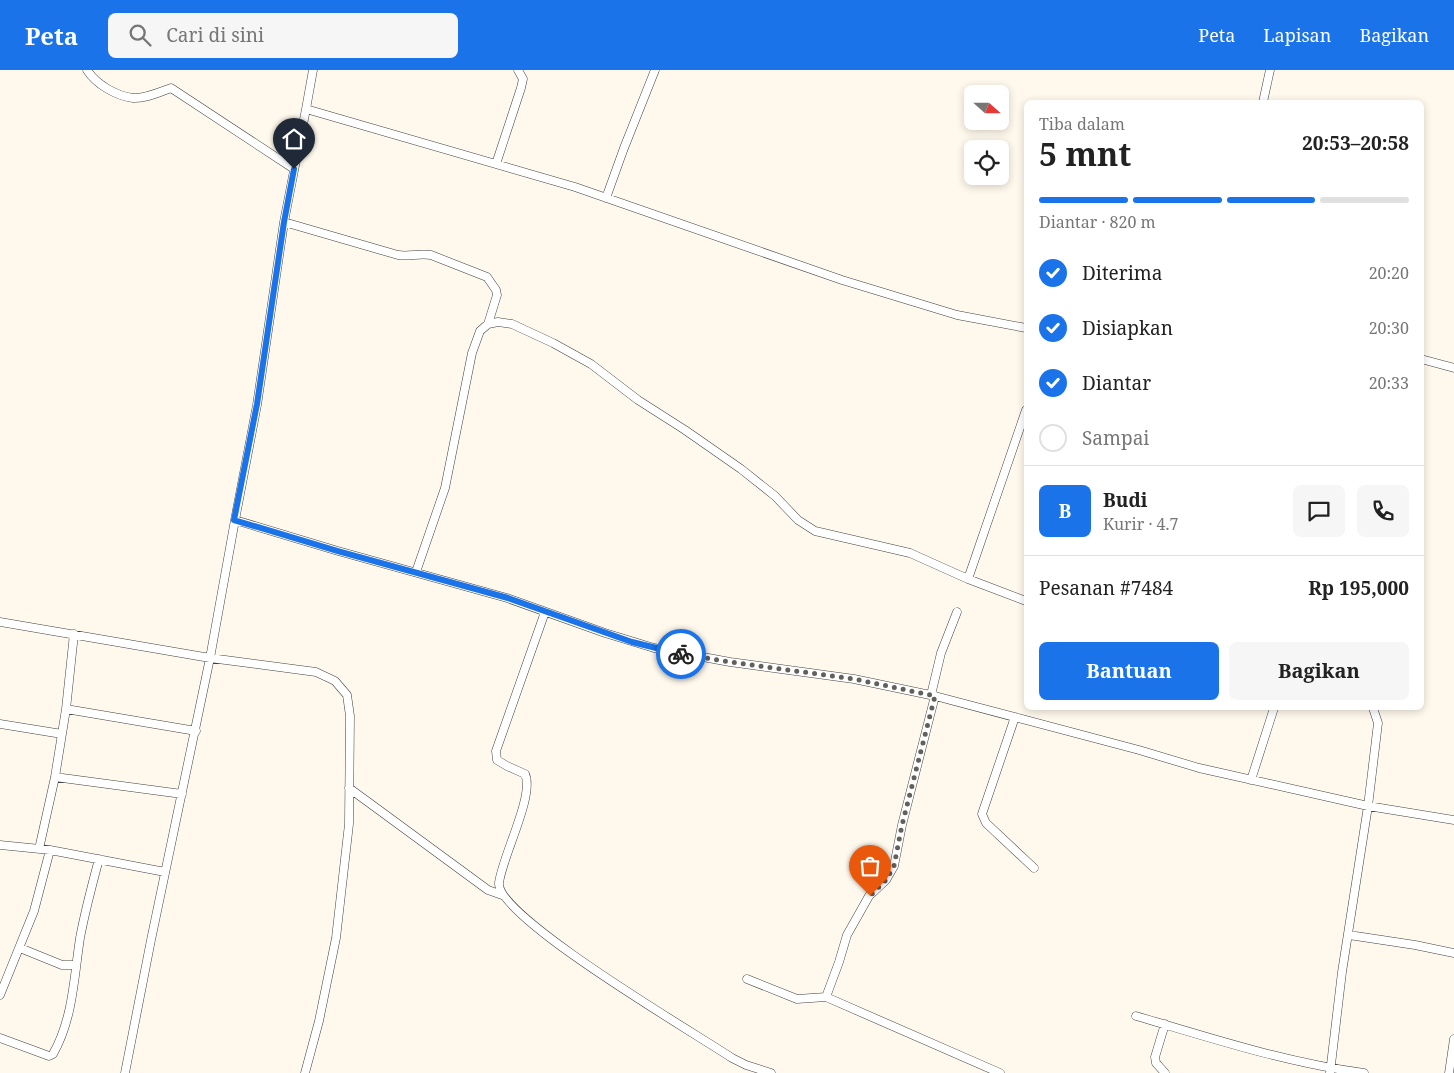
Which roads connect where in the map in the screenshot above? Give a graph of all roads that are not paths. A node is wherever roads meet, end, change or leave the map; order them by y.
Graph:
1 (87, 70) edge
2 (313, 70) edge
3 (518, 70) edge
4 (655, 70) edge
5 (1270, 70) edge
6 (1263, 100) edge
7 (306, 110) junction
8 (496, 164) junction
9 (294, 169) junction
10 (606, 198) junction
11 (284, 222) junction
12 (488, 324) junction
13 (1024, 328) edge
14 (1424, 360) edge
15 (1454, 368) edge
16 (1024, 416) edge
17 (234, 520) junction
18 (416, 572) junction
19 (968, 579) junction
20 (1024, 600) edge
21 (545, 612) junction
22 (957, 612) dead end
23 (0, 622) edge
24 (74, 634) junction
25 (210, 658) junction
26 (933, 695) junction
27 (66, 709) junction
28 (1273, 710) edge
29 (1374, 710) edge
30 (1015, 717) junction
31 (0, 724) edge
32 (196, 731) junction
33 (62, 734) junction
34 (55, 777) junction
35 (1251, 780) junction
36 (349, 788) junction
37 (182, 794) junction
38 (1368, 806) junction
39 (1454, 820) edge
40 (0, 844) edge
41 (39, 849) junction
42 (50, 850) junction
43 (99, 859) junction
44 (1034, 868) dead end
45 (165, 872) junction
46 (502, 895) junction
47 (1349, 935) junction
48 (20, 948) junction
49 (1454, 953) edge
50 (76, 965) junction
51 (747, 979) dead end
52 (0, 995) edge
53 (826, 997) junction
54 (1136, 1016) dead end
55 (1164, 1024) junction
56 (0, 1038) edge
57 (1454, 1039) edge
58 (1331, 1071) edge
59 (125, 1073) edge
60 (305, 1073) edge
61 (771, 1073) edge
62 (1000, 1073) edge
63 (1165, 1073) edge
64 (1364, 1073) edge
65 (1449, 1073) edge

1 - 9 street
2 - 7 street
3 - 8 street
4 - 10 street
5 - 6 street
7 - 8 street
7 - 9 street
8 - 10 street
9 - 11 street
10 - 13 street
11 - 12 street
11 - 17 street
12 - 18 street
12 - 19 street
14 - 15 street
16 - 19 street
17 - 18 street
17 - 25 street
18 - 21 street
19 - 20 street
21 - 26 street
21 - 46 street
22 - 26 street
23 - 24 street
24 - 25 street
24 - 27 street
25 - 32 street
25 - 36 street
26 - 30 street
26 - 53 street
27 - 32 street
27 - 33 street
28 - 35 street
29 - 38 street
30 - 35 street
30 - 44 street
31 - 33 street
32 - 37 street
33 - 34 street
34 - 37 street
34 - 41 street
35 - 38 street
36 - 46 street
36 - 60 street
37 - 45 street
38 - 39 street
38 - 47 street
40 - 41 street
41 - 42 street
42 - 43 street
42 - 48 street
43 - 45 street
43 - 50 street
45 - 59 street
46 - 61 street
47 - 49 street
47 - 58 street
48 - 50 street
48 - 52 street
50 - 56 street
51 - 53 street
53 - 62 street
54 - 55 street
55 - 58 street
55 - 63 street
57 - 65 street
58 - 64 street

